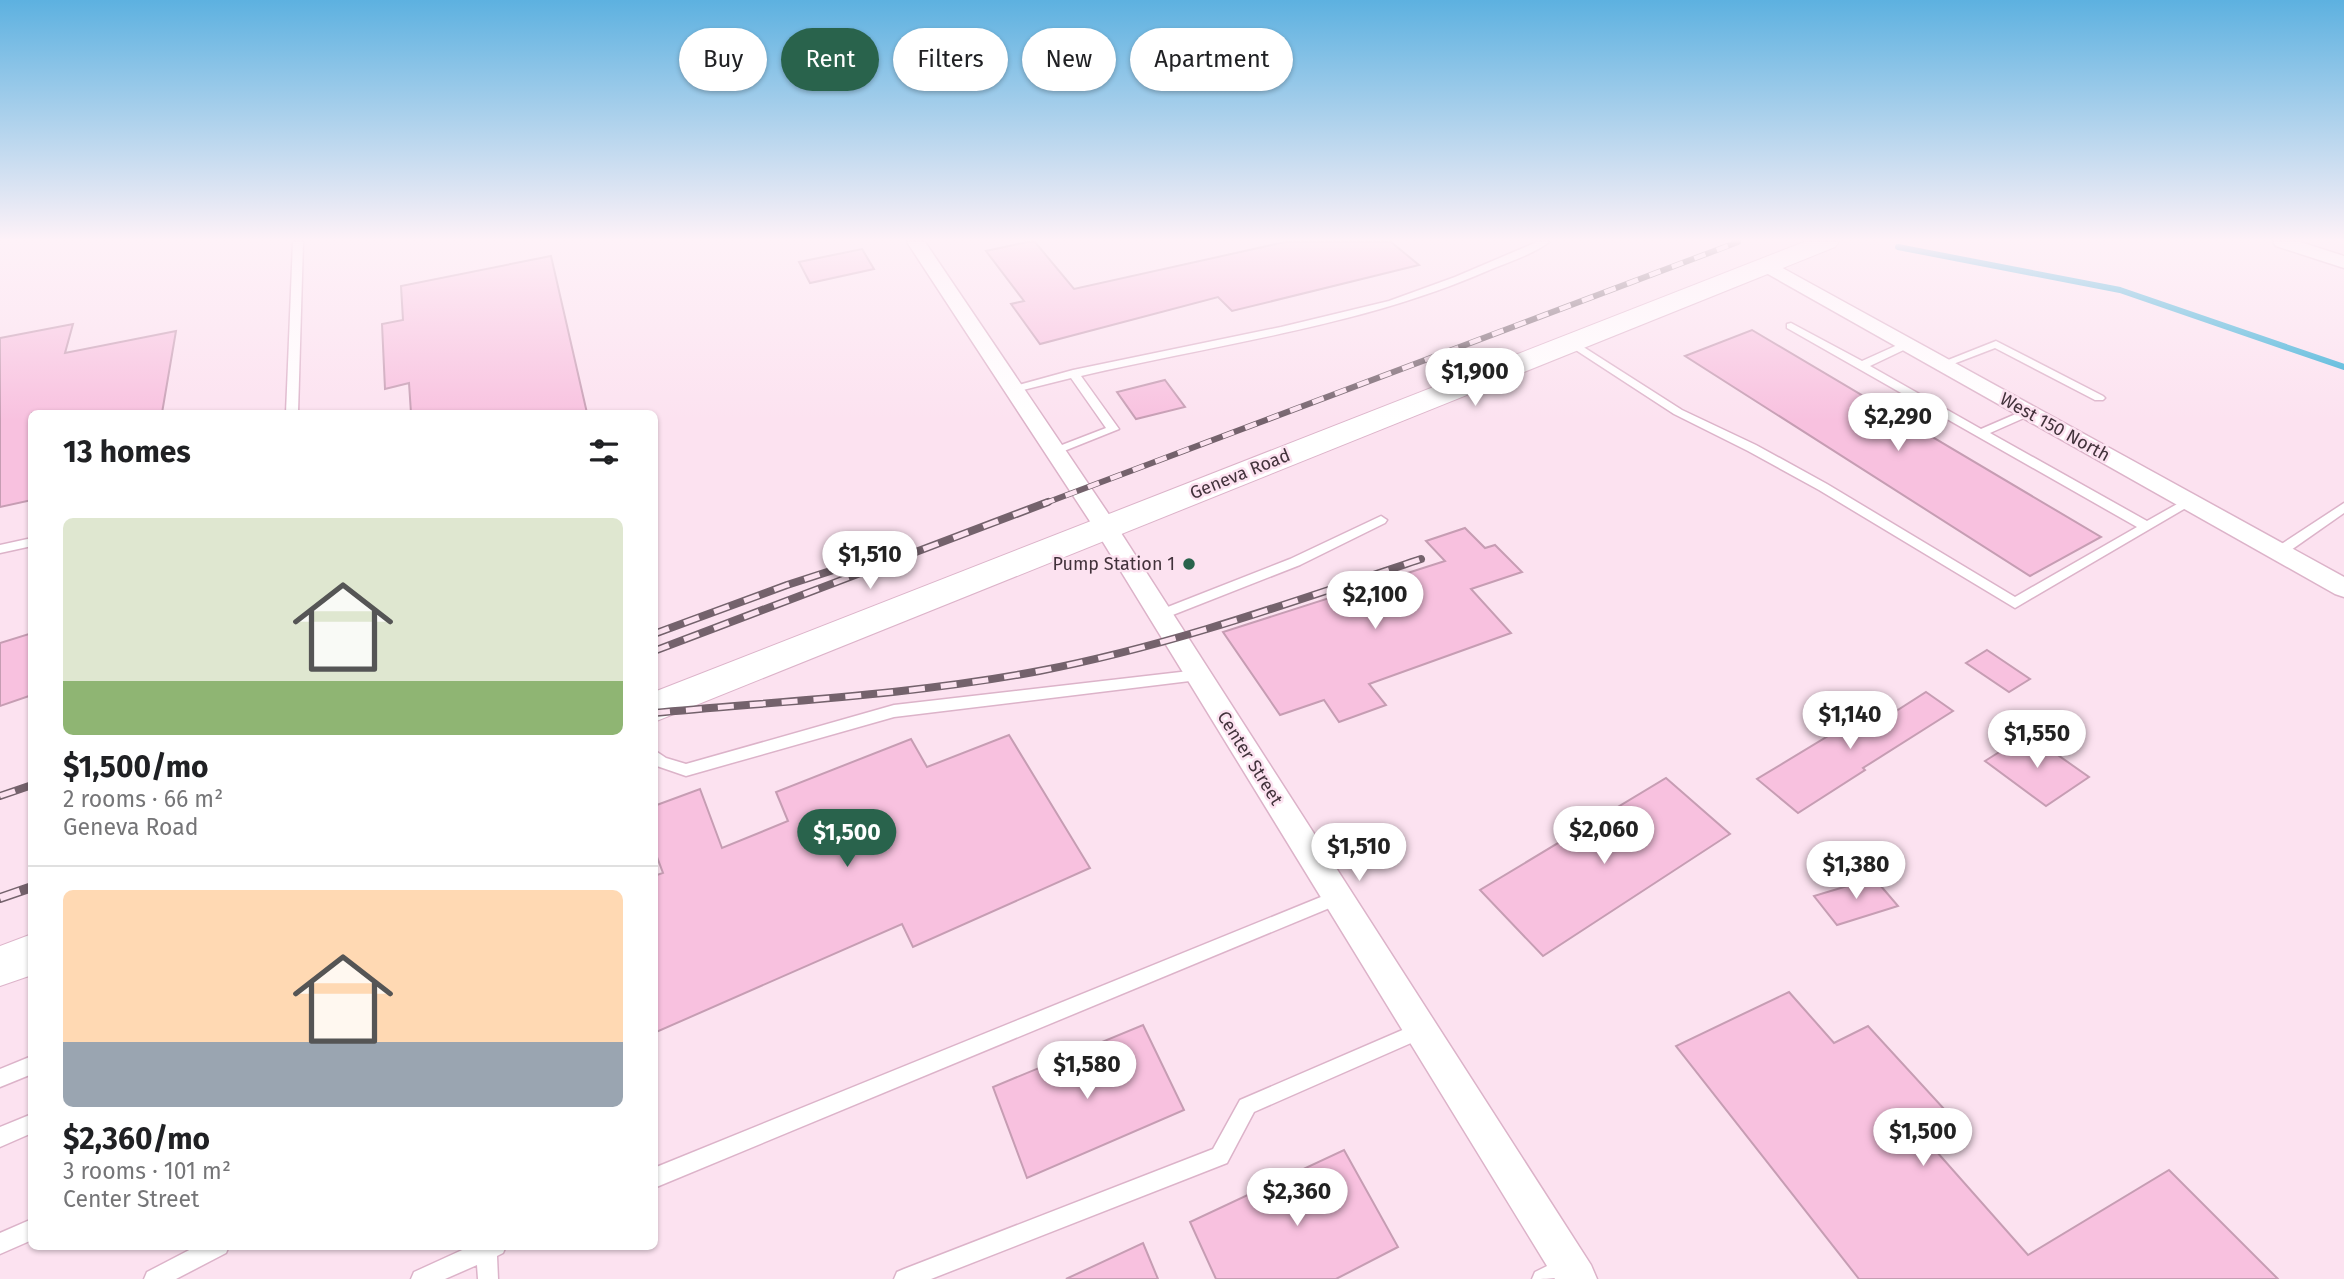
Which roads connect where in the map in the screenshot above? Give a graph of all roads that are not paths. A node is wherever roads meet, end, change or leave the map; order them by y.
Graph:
1 (296, 302) edge
2 (956, 302) edge
3 (1393, 302) edge
4 (1674, 302) edge
5 (1832, 302) edge
6 (1791, 326) dead end
7 (1570, 343) junction
8 (1908, 344) junction
9 (1944, 364) junction
10 (1861, 366) junction
11 (1073, 373) junction
12 (1015, 389) junction
13 (2099, 398) dead end
14 (292, 410) edge
15 (2029, 412) junction
16 (1981, 433) junction
17 (1055, 450) junction
18 (2190, 502) junction
19 (2344, 507) edge
20 (1381, 520) dead end
21 (1106, 527) junction
22 (2147, 527) junction
23 (28, 543) edge
24 (0, 549) edge
25 (2279, 552) junction
26 (2344, 588) edge
27 (1160, 615) junction
28 (1198, 675) junction
29 (658, 706) edge
30 (658, 759) edge
31 (1338, 897) junction
32 (28, 956) edge
33 (0, 966) edge
34 (1422, 1030) junction
35 (28, 1067) edge
36 (0, 1079) edge
37 (28, 1125) edge
38 (0, 1138) edge
39 (658, 1176) edge
40 (28, 1231) edge
41 (0, 1244) edge
42 (211, 1250) edge
43 (485, 1250) edge
44 (489, 1250) edge
45 (1563, 1275) edge
46 (154, 1279) edge
47 (421, 1279) edge
48 (488, 1279) edge
49 (904, 1279) edge

1 - 14 lane
2 - 12 street, Center Street
3 - 11 lane
4 - 7 main road, Geneva Road
5 - 8 street, West 150 North
6 - 10 lane
7 - 21 main road, Geneva Road
7 - 22 lane
8 - 9 street, West 150 North
8 - 10 lane
9 - 13 lane
9 - 15 street, West 150 North
10 - 16 lane
11 - 12 lane
11 - 17 lane
12 - 17 street, Center Street
15 - 16 lane
15 - 18 street, West 150 North
16 - 22 lane
17 - 21 street, Center Street
18 - 22 lane
18 - 25 street, West 150 North
19 - 25 lane
20 - 27 lane
21 - 27 street, Center Street
21 - 29 main road, Geneva Road
23 - 24 lane
25 - 26 street, West 150 North
27 - 28 street, Center Street
28 - 30 lane
28 - 31 street, Center Street
31 - 34 street, Center Street
31 - 39 lane
32 - 33 main road
34 - 45 street, Center Street
34 - 49 lane
35 - 36 lane
37 - 38 lane
40 - 41 lane
42 - 46 lane
43 - 47 lane
44 - 48 lane

